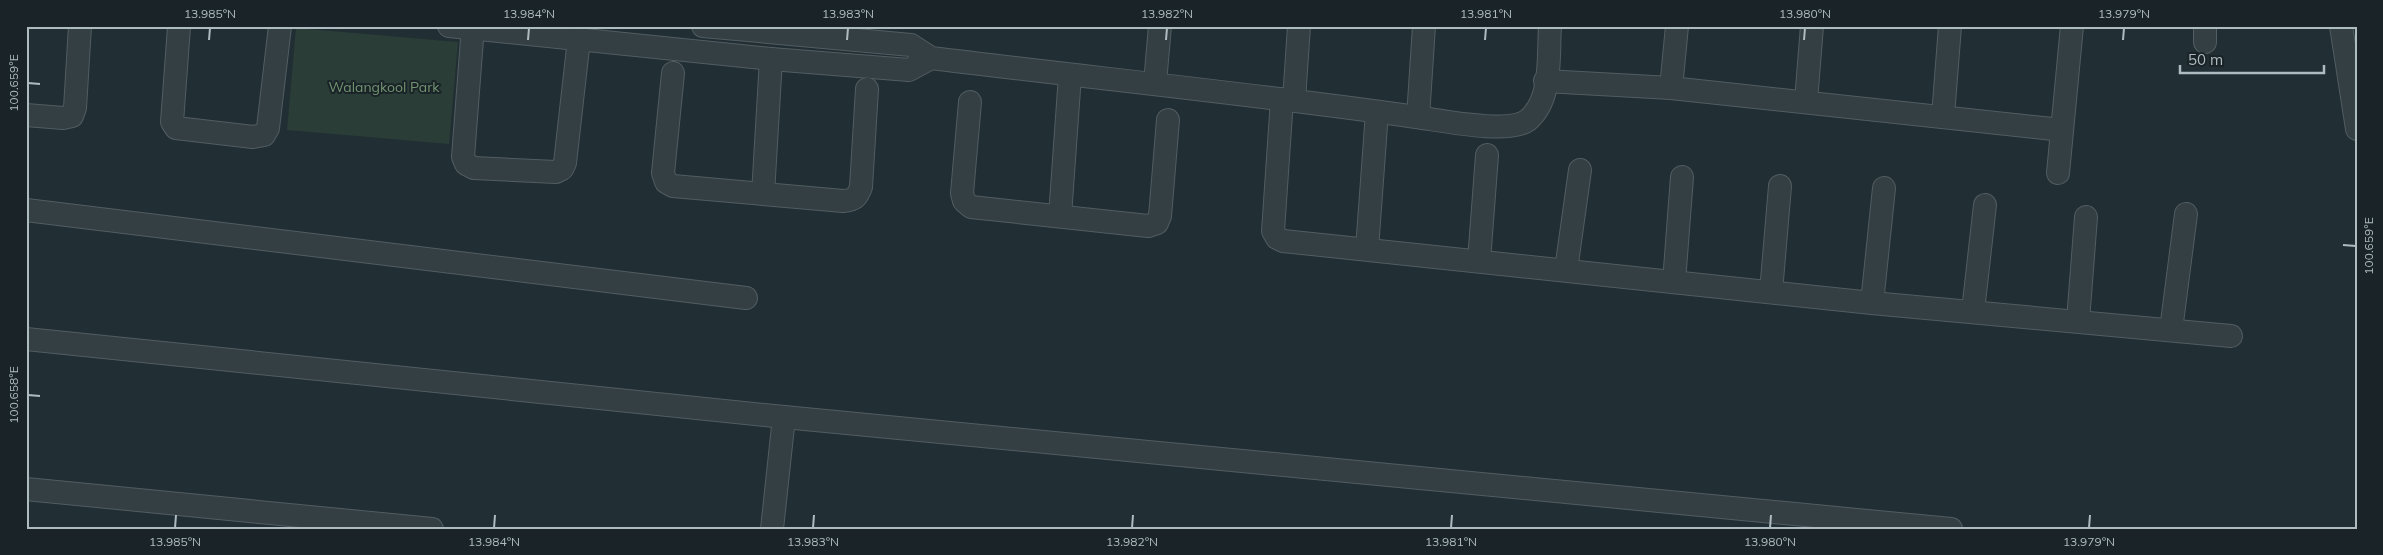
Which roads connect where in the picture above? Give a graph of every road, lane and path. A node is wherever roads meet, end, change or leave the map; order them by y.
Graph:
1 (80, 26) edge
2 (280, 26) edge
3 (449, 26) edge
4 (703, 26) edge
5 (1160, 26) edge
6 (1300, 26) edge
7 (1424, 26) edge
8 (1550, 26) edge
9 (1677, 26) edge
10 (1812, 26) edge
11 (1950, 26) edge
12 (2072, 26) edge
13 (2341, 26) edge
14 (179, 27) edge
15 (473, 27) edge
16 (520, 30) edge
17 (912, 36) edge
18 (579, 39) junction
19 (931, 58) junction
20 (771, 59) junction
21 (910, 70) junction
22 (673, 73) dead end
23 (1070, 75) junction
24 (1546, 81) junction
25 (1155, 83) junction
26 (1671, 88) junction
27 (867, 89) dead end
28 (1288, 100) junction
29 (1806, 101) junction
30 (970, 102) dead end
31 (1377, 112) junction
32 (26, 115) edge
33 (1943, 116) junction
34 (1418, 117) junction
35 (1168, 120) dead end
36 (2357, 129) edge
37 (2062, 130) junction
38 (1487, 155) dead end
39 (1580, 170) dead end
40 (2058, 173) dead end
41 (1682, 178) dead end
42 (1780, 186) dead end
43 (1884, 188) dead end
44 (763, 194) junction
45 (1985, 205) dead end
46 (26, 210) edge
47 (2186, 214) dead end
48 (1060, 216) junction
49 (2086, 217) dead end
50 (1366, 249) junction
51 (1479, 261) junction
52 (1566, 270) junction
53 (1674, 282) junction
54 (1771, 292) junction
55 (746, 298) dead end
56 (1872, 303) junction
57 (1973, 312) junction
58 (2078, 321) junction
59 (2171, 330) junction
60 (2231, 336) dead end
61 (26, 340) edge
62 (784, 418) junction
63 (26, 489) edge
64 (1819, 522) edge
65 (432, 529) edge
66 (772, 529) edge
67 (1951, 529) edge

1 - 32 street
2 - 14 street
3 - 15 street
4 - 17 street
5 - 25 street
6 - 28 street
7 - 34 street
8 - 24 street
9 - 26 street
10 - 29 street
11 - 33 street
12 - 37 street
13 - 36 street
15 - 16 street
15 - 18 street
16 - 18 street
17 - 19 street
17 - 21 street
18 - 20 street
19 - 21 street
19 - 23 street
20 - 21 street
20 - 44 street
22 - 44 street
23 - 25 street
23 - 48 street
24 - 26 street
24 - 34 street
25 - 28 street
26 - 29 street
27 - 44 street
28 - 31 street
28 - 50 street
29 - 33 street
30 - 48 street
31 - 34 street
31 - 50 street
33 - 37 street
35 - 48 street
37 - 40 street
38 - 51 street
39 - 52 street
41 - 53 street
42 - 54 street
43 - 56 street
45 - 57 street
46 - 55 street
47 - 59 street
49 - 58 street
50 - 51 street
51 - 52 street
52 - 53 street
53 - 54 street
54 - 56 street
56 - 57 street
57 - 58 street
58 - 59 street
59 - 60 street
61 - 62 street
62 - 64 street
62 - 66 street
63 - 65 street
64 - 67 street

